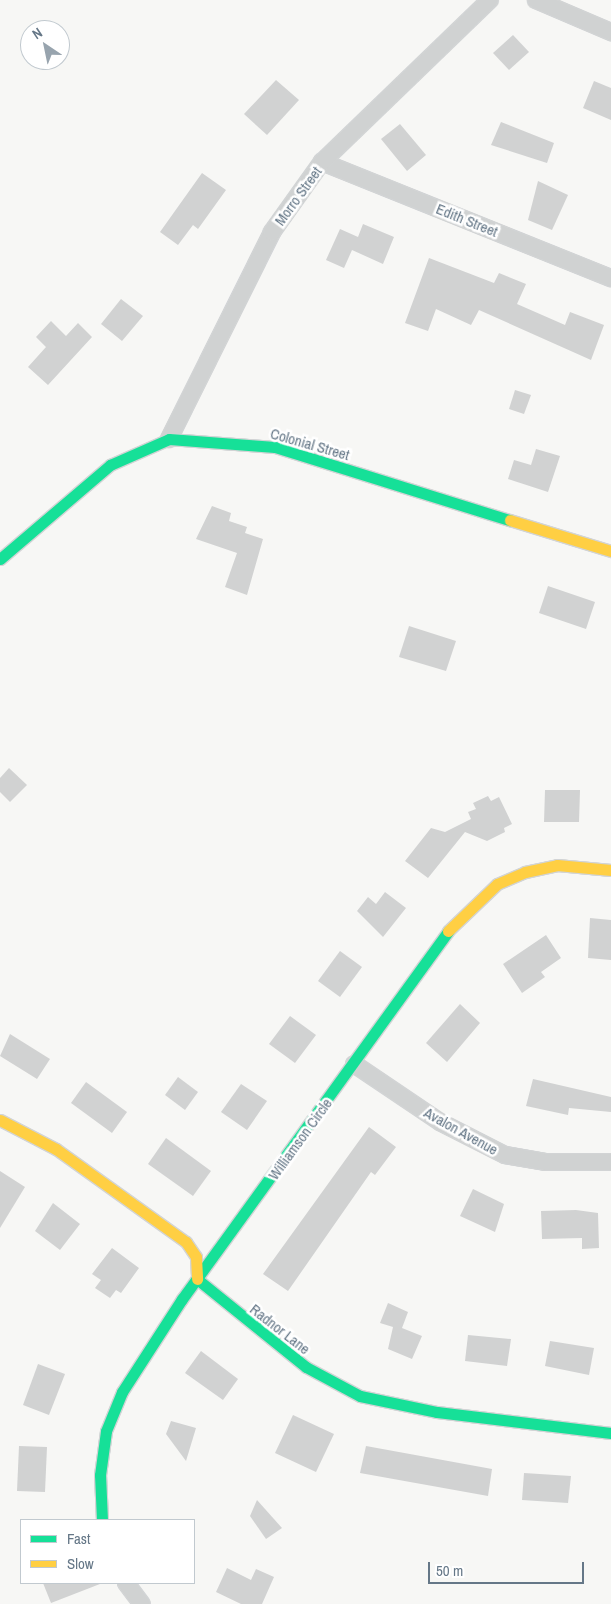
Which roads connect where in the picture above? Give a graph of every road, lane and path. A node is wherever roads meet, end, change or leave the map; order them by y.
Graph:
1 (490, 0) edge
2 (536, 0) edge
3 (611, 32) edge
4 (322, 162) junction
5 (611, 278) edge
6 (169, 438) junction
7 (611, 551) edge
8 (0, 559) edge
9 (611, 870) edge
10 (354, 1064) junction
11 (0, 1120) edge
12 (611, 1162) edge
13 (197, 1280) junction
14 (611, 1433) edge
15 (102, 1519) edge
16 (127, 1584) edge
17 (142, 1604) edge

1 - 4 street, Morro Street
2 - 3 street
4 - 5 street, Edith Street
4 - 6 street, Morro Street
6 - 7 street, Colonial Street
6 - 8 street, Colonial Street
9 - 10 street, Williamson Circle
10 - 12 street, Avalon Avenue
10 - 13 street, Williamson Circle
11 - 13 street
13 - 14 street, Radnor Lane
13 - 15 street, Williamson Circle
16 - 17 street

